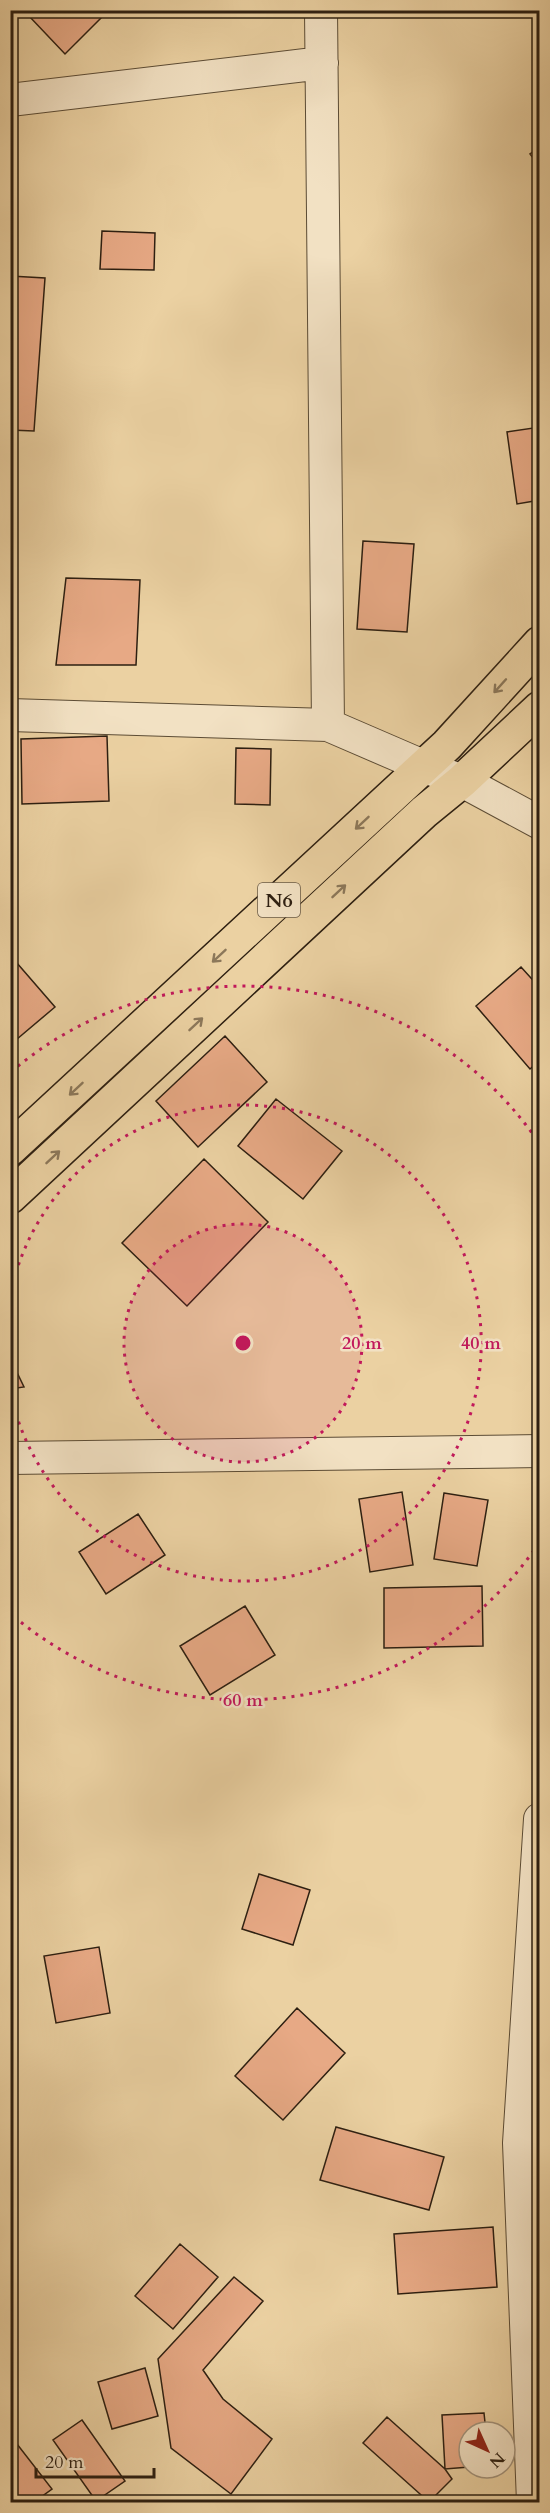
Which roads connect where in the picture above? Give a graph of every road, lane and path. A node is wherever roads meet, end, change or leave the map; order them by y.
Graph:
1 (321, 10) edge
2 (322, 63) junction
3 (10, 100) edge
4 (540, 643) edge
5 (540, 708) edge
6 (10, 715) edge
7 (328, 725) junction
8 (423, 766) junction
9 (462, 781) junction
10 (540, 823) edge
11 (10, 1149) edge
12 (10, 1197) edge
13 (540, 1451) edge
14 (10, 1458) edge
15 (540, 1819) edge
16 (533, 2502) edge

1 - 2 street
2 - 3 street
2 - 7 street
4 -> 8 highway, N6
5 - 9 highway, N6
6 - 7 street
7 - 8 street
8 - 9 street
8 -> 11 highway, N6
9 - 10 street
12 -> 9 highway, N6
13 - 14 street
15 - 16 street

